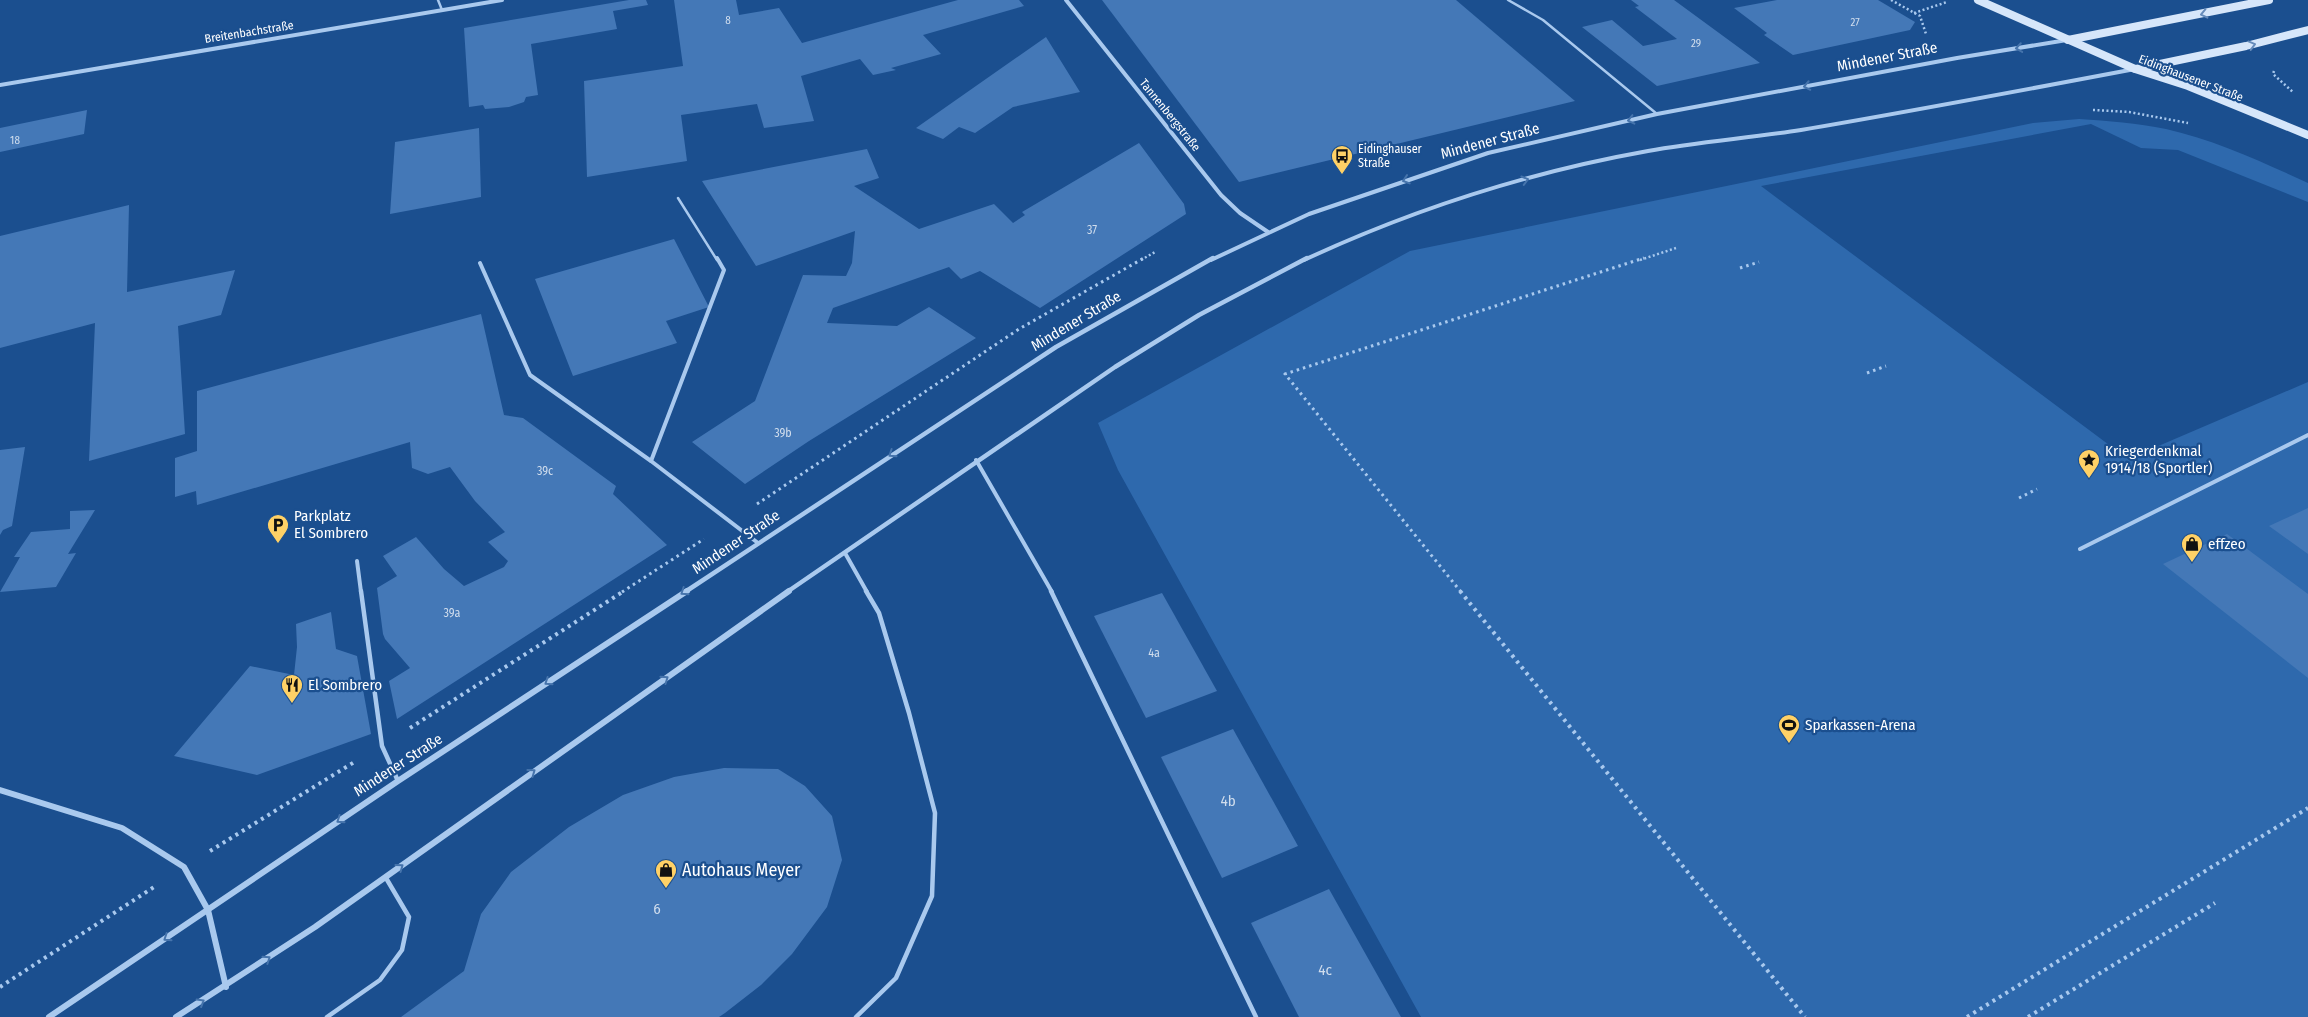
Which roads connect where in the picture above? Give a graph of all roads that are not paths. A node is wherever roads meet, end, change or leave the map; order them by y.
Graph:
1 (438, 0) edge
2 (502, 0) edge
3 (1066, 0) edge
4 (1508, 0) edge
5 (1978, 0) edge
6 (2269, 0) edge
7 (442, 10) junction
8 (2308, 30) edge
9 (2067, 40) junction
10 (2135, 69) junction
11 (0, 84) edge
12 (1657, 114) junction
13 (2308, 135) edge
14 (678, 198) dead end
15 (1268, 232) junction
16 (480, 263) dead end
17 (2308, 435) edge
18 (976, 460) junction
19 (651, 461) junction
20 (758, 544) junction
21 (2080, 549) dead end
22 (845, 553) junction
23 (357, 561) dead end
24 (398, 781) junction
25 (0, 790) edge
26 (386, 878) junction
27 (208, 910) junction
28 (226, 987) junction
29 (49, 1017) edge
30 (176, 1017) edge
31 (327, 1017) edge
32 (856, 1017) edge
33 (1256, 1017) edge

1 - 7 lane
2 - 7 street, Breitenbachstraße
3 - 15 street, Tannenbergstraße
4 - 12 lane
5 - 9 main road, Eidinghausener Straße
6 -> 9 main road, Mindener Straße
7 - 11 street, Breitenbachstraße
10 -> 8 main road
9 - 10 main road, Eidinghausener Straße
9 -> 12 street, Mindener Straße
10 - 13 main road, Eidinghausener Straße
18 -> 10 street
12 -> 15 street, Mindener Straße
14 - 19 lane
15 -> 20 street, Mindener Straße
16 - 19 lane
17 - 21 lane
18 - 22 street
18 - 33 lane
19 - 20 lane
20 -> 24 street, Mindener Straße
26 -> 22 street
22 - 32 lane
23 - 24 lane
24 -> 27 street, Mindener Straße
25 - 27 street
28 -> 26 street
26 - 31 lane
27 - 28 street
27 -> 29 street, Mindener Straße
30 -> 28 street

